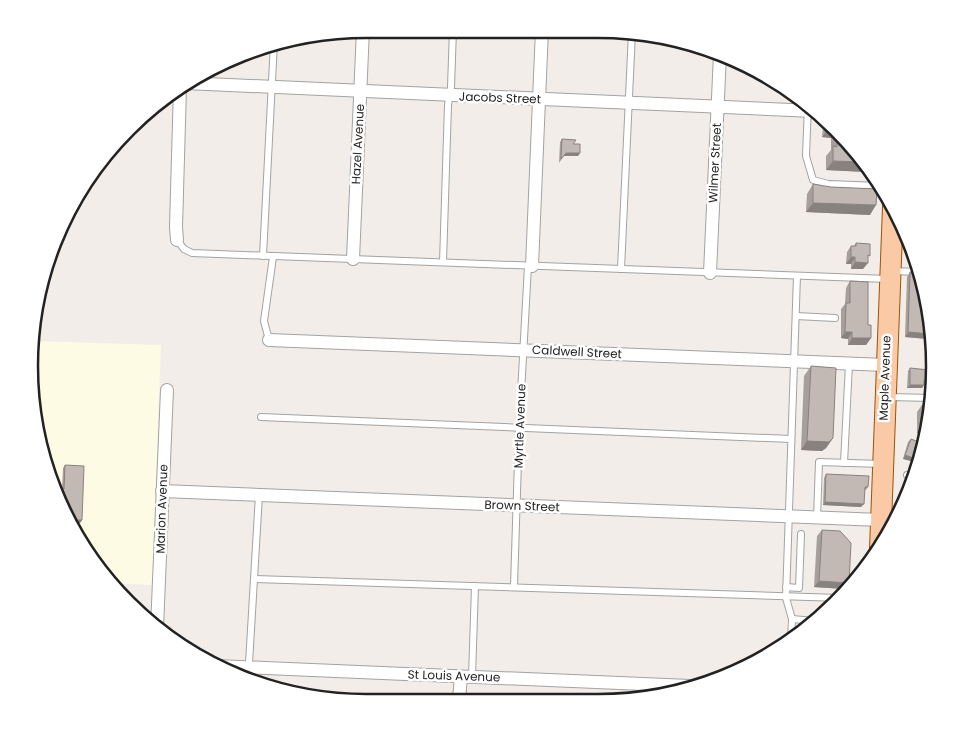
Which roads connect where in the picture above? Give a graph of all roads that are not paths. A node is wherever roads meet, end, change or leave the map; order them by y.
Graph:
1 (363, 38) edge
2 (452, 38) edge
3 (542, 38) edge
4 (632, 39) edge
5 (274, 51) edge
6 (720, 61) edge
7 (197, 83) edge
8 (272, 86) junction
9 (361, 92) junction
10 (180, 95) edge
11 (449, 96) junction
12 (539, 99) junction
13 (629, 103) junction
14 (718, 106) junction
15 (800, 108) edge
16 (809, 115) edge
17 (872, 186) edge
18 (892, 220) edge
19 (178, 240) joint
20 (264, 256) junction
21 (273, 257) junction
22 (352, 259) junction
23 (443, 262) junction
24 (530, 266) junction
25 (621, 269) junction
26 (710, 273) junction
27 (912, 273) edge
28 (889, 275) junction
29 (797, 276) junction
30 (796, 316) junction
31 (835, 318) dead end
32 (269, 340) joint
33 (523, 350) junction
34 (794, 362) junction
35 (849, 364) junction
36 (885, 365) junction
37 (167, 390) dead end
38 (884, 397) junction
39 (924, 398) edge
40 (261, 417) dead end
41 (519, 429) junction
42 (790, 439) junction
43 (844, 463) junction
44 (882, 464) junction
45 (162, 491) junction
46 (258, 495) junction
47 (517, 506) junction
48 (788, 517) junction
49 (817, 518) junction
50 (881, 520) junction
51 (881, 532) edge
52 (801, 534) dead end
53 (255, 579) junction
54 (475, 586) junction
55 (514, 586) junction
56 (786, 587) junction
57 (786, 598) junction
58 (828, 598) edge
59 (157, 619) edge
60 (792, 620) junction
61 (803, 620) edge
62 (792, 630) edge
63 (248, 672) edge
64 (252, 673) edge
65 (466, 677) junction
66 (669, 685) edge
67 (461, 694) edge

1 - 9 street, Hazel Avenue
2 - 11 lane
3 - 12 street, Myrtle Avenue
4 - 13 lane
5 - 8 lane
6 - 14 street, Wilmer Street
7 - 8 street, Jacobs Street
8 - 9 street, Jacobs Street
8 - 20 lane
9 - 11 street, Jacobs Street
9 - 22 street, Hazel Avenue
10 - 19 street
11 - 12 street, Jacobs Street
11 - 23 lane
12 - 13 street, Jacobs Street
12 - 24 street, Myrtle Avenue
13 - 14 street, Jacobs Street
13 - 25 lane
14 - 15 street, Jacobs Street
14 - 26 street, Wilmer Street
16 - 17 lane
18 - 28 main road, Maple Avenue
19 - 20 lane
20 - 21 lane
21 - 22 lane
21 - 32 lane
22 - 23 lane
23 - 24 lane
24 - 25 lane
24 - 33 lane, Myrtle Avenue
25 - 26 lane
26 - 29 lane
27 - 28 lane
28 - 29 lane
28 - 36 main road, Maple Avenue
29 - 30 lane
30 - 31 lane
30 - 34 lane
32 - 33 street, Caldwell Street
33 - 34 street, Caldwell Street
33 - 41 lane, Myrtle Avenue
34 - 35 street, Caldwell Street
34 - 42 lane
35 - 36 street, Caldwell Street
35 - 43 lane
36 - 38 main road, Maple Avenue
37 - 45 street, Marion Avenue
38 - 39 lane
38 - 44 main road, Maple Avenue
40 - 41 lane
41 - 42 lane
41 - 47 lane, Myrtle Avenue
42 - 48 lane
43 - 44 lane
43 - 49 lane
44 - 50 main road, Maple Avenue
45 - 46 street, Brown Street
45 - 59 street, Marion Avenue
46 - 47 street, Brown Street
46 - 53 lane
47 - 48 street, Brown Street
47 - 55 lane, Myrtle Avenue
48 - 49 street, Brown Street
48 - 56 lane
49 - 50 street, Brown Street
50 - 51 main road, Maple Avenue
52 - 56 lane
53 - 54 lane
53 - 63 lane
54 - 55 lane
54 - 65 lane
55 - 57 lane
56 - 57 lane
57 - 58 lane
57 - 60 lane
60 - 61 lane
60 - 62 lane
64 - 65 street, St Louis Avenue
65 - 66 street, St Louis Avenue
65 - 67 street

